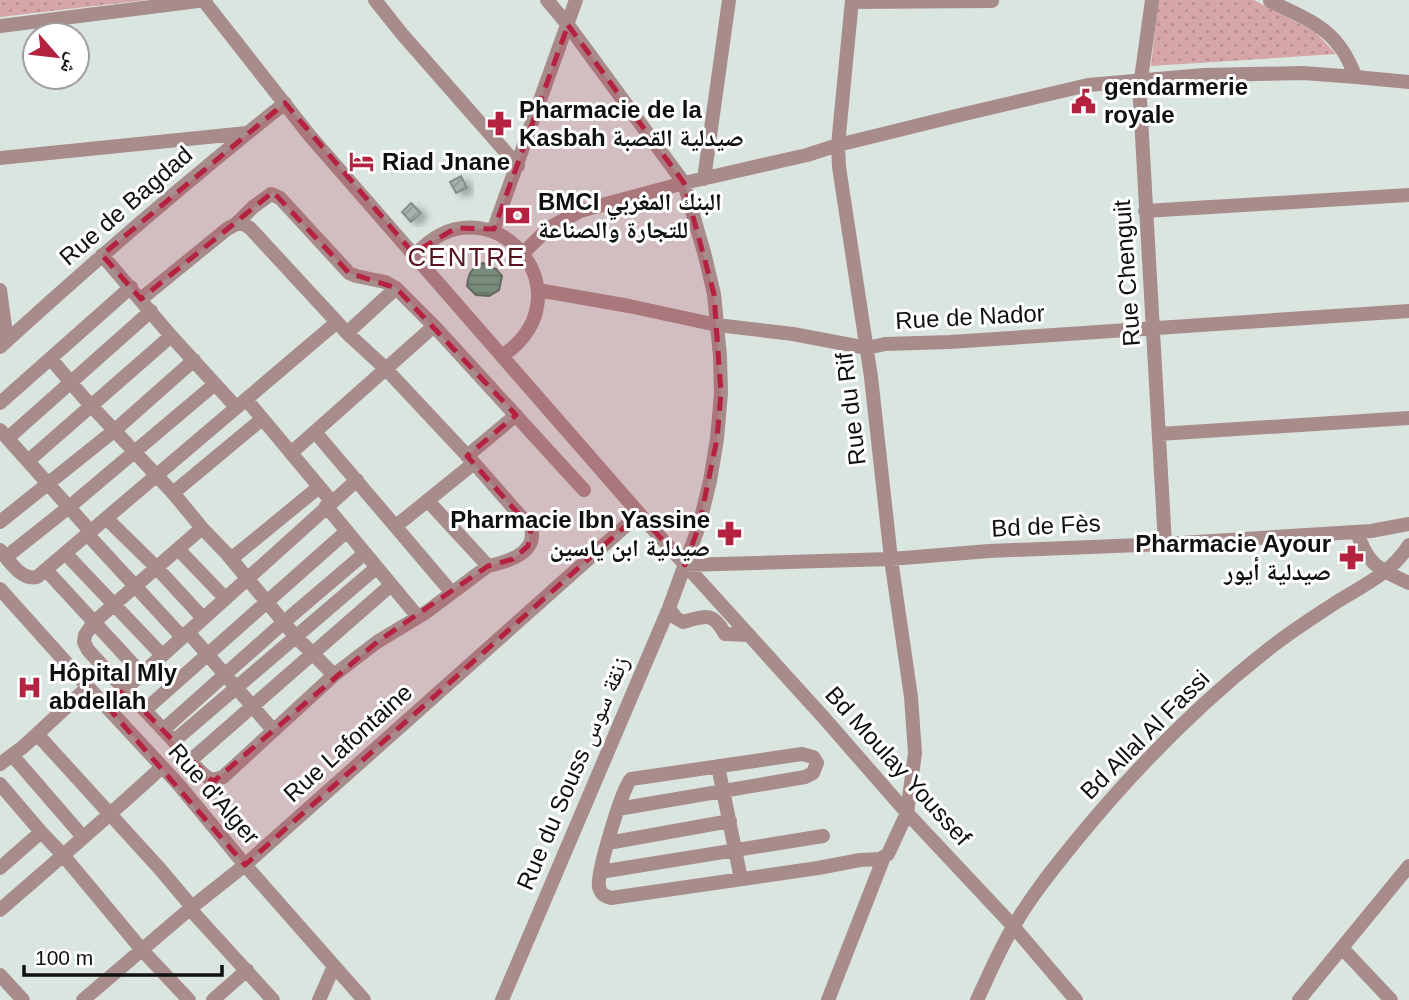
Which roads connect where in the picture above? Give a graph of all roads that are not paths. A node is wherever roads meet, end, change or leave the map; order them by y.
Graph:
1 (204, 0) edge
2 (375, 0) edge
3 (547, 0) edge
4 (576, 0) edge
5 (729, 0) edge
6 (1152, 0) edge
7 (852, 1) edge
8 (992, 1) edge
9 (1270, 1) edge
10 (568, 25) junction
11 (0, 26) edge
12 (1356, 76) junction
13 (1141, 79) junction
14 (1409, 82) edge
15 (285, 103) junction
16 (247, 134) junction
17 (838, 145) junction
18 (0, 158) edge
19 (518, 166) junction
20 (704, 179) junction
21 (684, 183) junction
22 (1409, 195) edge
23 (1145, 211) junction
24 (237, 223) junction
25 (494, 231) junction
26 (523, 253) junction
27 (102, 255) junction
28 (415, 255) junction
29 (131, 287) junction
30 (396, 288) junction
31 (0, 290) edge
32 (538, 290) junction
33 (141, 299) junction
34 (151, 311) junction
35 (1409, 311) edge
36 (718, 324) junction
37 (434, 326) junction
38 (342, 327) junction
39 (1153, 328) junction
40 (172, 336) junction
41 (4, 344) edge
42 (867, 348) junction
43 (502, 356) junction
44 (51, 359) junction
45 (194, 360) junction
46 (386, 368) junction
47 (71, 383) junction
48 (215, 384) junction
49 (241, 403) junction
50 (0, 404) edge
51 (92, 407) junction
52 (516, 415) junction
53 (1409, 418) edge
54 (262, 419) junction
55 (115, 430) junction
56 (315, 432) junction
57 (4, 434) edge
58 (1159, 434) junction
59 (135, 452) junction
60 (291, 453) junction
61 (471, 459) junction
62 (29, 461) junction
63 (157, 476) junction
64 (357, 480) junction
65 (49, 484) junction
66 (319, 487) junction
67 (584, 490) dead end
68 (173, 493) junction
69 (428, 501) junction
70 (329, 504) junction
71 (69, 507) junction
72 (639, 514) junction
73 (107, 519) junction
74 (0, 522) edge
75 (1409, 524) edge
76 (396, 526) junction
77 (202, 528) junction
78 (347, 531) junction
79 (1357, 532) junction
80 (89, 533) junction
81 (1165, 544) junction
82 (178, 548) junction
83 (1407, 551) edge
84 (3, 553) edge
85 (65, 553) junction
86 (365, 553) junction
87 (231, 559) junction
88 (891, 559) junction
89 (685, 565) junction
90 (488, 566) junction
91 (156, 567) junction
92 (376, 568) junction
93 (46, 570) junction
94 (1385, 572) junction
95 (246, 579) junction
96 (1409, 583) edge
97 (390, 585) junction
98 (136, 586) junction
99 (0, 589) edge
100 (452, 593) junction
101 (225, 598) junction
102 (267, 602) junction
103 (115, 604) junction
104 (669, 608) junction
105 (418, 617) junction
106 (203, 618) junction
107 (94, 622) junction
108 (284, 622) junction
109 (185, 635) junction
110 (749, 635) junction
111 (295, 636) junction
112 (312, 652) junction
113 (162, 655) junction
114 (207, 655) junction
115 (142, 674) junction
116 (224, 675) junction
117 (334, 676) junction
118 (88, 687) junction
119 (235, 688) junction
120 (124, 690) junction
121 (106, 705) junction
122 (252, 706) junction
123 (145, 710) junction
124 (163, 730) junction
125 (273, 730) junction
126 (37, 734) junction
127 (174, 741) junction
128 (12, 755) junction
129 (191, 760) junction
130 (0, 764) edge
131 (718, 766) junction
132 (162, 767) junction
133 (0, 784) edge
134 (723, 791) junction
135 (618, 809) junction
136 (907, 813) junction
137 (111, 814) junction
138 (730, 821) junction
139 (41, 832) junction
140 (83, 836) junction
141 (824, 836) dead end
142 (608, 842) junction
143 (736, 850) junction
144 (63, 855) junction
145 (884, 857) junction
146 (245, 865) junction
147 (1409, 866) edge
148 (0, 868) edge
149 (600, 873) junction
150 (741, 879) junction
151 (191, 908) junction
152 (0, 910) edge
153 (1013, 926) junction
154 (1342, 948) junction
155 (142, 950) junction
156 (334, 966) junction
157 (247, 970) junction
158 (0, 975) edge
159 (23, 1000) edge
160 (83, 1000) edge
161 (189, 1000) edge
162 (213, 1000) edge
163 (273, 1000) edge
164 (319, 1000) edge
165 (364, 1000) edge
166 (502, 1000) edge
167 (828, 1000) edge
168 (977, 1000) edge
169 (1076, 1000) edge
170 (1299, 1000) edge
171 (1391, 1000) edge

1 - 11 street
1 - 15 street, Bd Moulay Youssef
2 - 19 street
3 - 10 street
4 - 10 street
5 - 20 street
6 - 13 street, Rue Chenguit
7 - 8 street
7 - 17 street, Rue du Rif
9 - 12 street
10 - 19 street
10 - 21 street
12 - 13 street
12 - 14 street
13 - 17 street
13 - 23 street, Rue Chenguit
15 - 16 street, Rue de Bagdad
15 - 28 street, Bd Moulay Youssef
16 - 18 street
16 - 27 street, Rue de Bagdad
17 - 20 street
17 - 42 street, Rue du Rif
19 - 25 street
20 - 21 street
21 - 26 street
21 - 36 street, Rue du Souss زنقة سوس
22 - 23 street
23 - 39 street, Rue Chenguit
24 - 30 street
24 - 33 street
24 - 38 street
25 - 26 street
25 - 28 street
26 - 32 street
27 - 29 street
27 - 41 street, Rue de Bagdad
28 - 43 street, Bd Moulay Youssef
29 - 33 street
29 - 44 street
30 - 37 street
30 - 38 street
31 - 41 street
32 - 36 street, Rue de Nador
32 - 43 street
33 - 34 street
34 - 40 street
34 - 47 street
35 - 39 street, Rue de Nador
36 - 42 street, Rue de Nador
36 - 89 street, Rue du Souss زنقة سوس
37 - 46 street
37 - 52 street
38 - 46 street
38 - 49 street
39 - 42 street, Rue de Nador
39 - 58 street, Rue Chenguit
40 - 45 street
40 - 51 street
42 - 88 street, Rue du Rif
43 - 72 street, Bd Moulay Youssef
44 - 47 street
44 - 50 street
45 - 48 street
45 - 55 street
46 - 56 street
46 - 61 street
47 - 51 street
47 - 57 street
48 - 49 street
48 - 59 street
49 - 54 street
49 - 63 street
51 - 55 street
51 - 62 street
52 - 61 street
52 - 67 street
53 - 58 street
54 - 60 street
54 - 68 street
55 - 59 street
55 - 65 street
56 - 60 street
56 - 64 street
57 - 62 street
58 - 81 street, Rue Chenguit
59 - 63 street
59 - 71 street
60 - 66 street
61 - 69 street
61 - 90 street
62 - 65 street
63 - 68 street
63 - 73 street
64 - 70 street
64 - 76 street
65 - 71 street
65 - 74 street
66 - 70 street
66 - 87 street
68 - 77 street
69 - 76 street
69 - 90 street
70 - 78 street
70 - 95 street
71 - 80 street
71 - 84 street
72 - 89 street, Bd Moulay Youssef
72 - 146 street, Rue Lafontaine
73 - 80 street
73 - 91 street
75 - 79 street, Bd de Fès
76 - 100 street
77 - 82 street
77 - 87 street
78 - 86 street
78 - 102 street
79 - 81 street, Bd de Fès
79 - 94 street
80 - 85 street
80 - 98 street
81 - 88 street, Bd de Fès
82 - 91 street
82 - 101 street
83 - 94 street, Bd Allal Al Fassi
84 - 93 street
85 - 93 street
85 - 103 street
86 - 92 street
86 - 108 street
87 - 95 street
88 - 89 street, Bd de Fès
88 - 136 street, Rue du Rif
89 - 104 street, Rue du Souss زنقة سوس
89 - 110 street, Bd Moulay Youssef
90 - 100 street
91 - 98 street
91 - 106 street
92 - 97 street
92 - 111 street
93 - 107 street
94 - 96 street
94 - 153 street, Bd Allal Al Fassi
95 - 101 street
95 - 102 street
97 - 105 street
97 - 112 street
98 - 103 street
98 - 109 street
99 - 118 street, Rue d'Alger
100 - 105 street
101 - 106 street
102 - 108 street
102 - 114 street
103 - 107 street
103 - 113 street
104 - 110 street
104 - 166 street, Rue du Souss زنقة سوس
105 - 117 street
106 - 109 street
107 - 115 street
107 - 120 street
108 - 111 street
108 - 116 street
109 - 113 street
109 - 114 street
110 - 136 street, Bd Moulay Youssef
111 - 112 street
111 - 119 street
112 - 117 street
112 - 122 street
113 - 115 street
114 - 116 street
114 - 123 street
115 - 120 street
116 - 119 street
116 - 124 street
117 - 125 street
118 - 121 street, Rue d'Alger
118 - 126 street
119 - 122 street
119 - 127 street
120 - 121 street
120 - 123 street
121 - 132 street, Rue d'Alger
122 - 125 street
122 - 129 street
123 - 124 street
124 - 127 street
125 - 129 street
126 - 128 street
126 - 137 street
127 - 129 street
128 - 130 street
128 - 140 street
131 - 134 street
131 - 134 street
131 - 135 street
132 - 137 street
132 - 146 street, Rue d'Alger
133 - 139 street
134 - 135 street
134 - 138 street
135 - 142 street
136 - 145 street, Rue du Rif
136 - 153 street, Bd Moulay Youssef
137 - 140 street
137 - 151 street
138 - 142 street
138 - 143 street
139 - 144 street
139 - 148 street
140 - 144 street
141 - 143 street
142 - 149 street
143 - 149 street
143 - 150 street
144 - 152 street
144 - 155 street
145 - 150 street
145 - 167 street, Rue du Rif
146 - 151 street, Rue Lafontaine
146 - 156 street, Rue d'Alger
147 - 154 street
149 - 150 street
151 - 155 street, Rue Lafontaine
151 - 157 street
153 - 168 street, Bd Allal Al Fassi
153 - 169 street, Bd Moulay Youssef
154 - 170 street
154 - 171 street
155 - 160 street, Rue Lafontaine
155 - 161 street
156 - 164 street
156 - 165 street, Rue d'Alger
157 - 162 street
157 - 163 street
158 - 159 street

